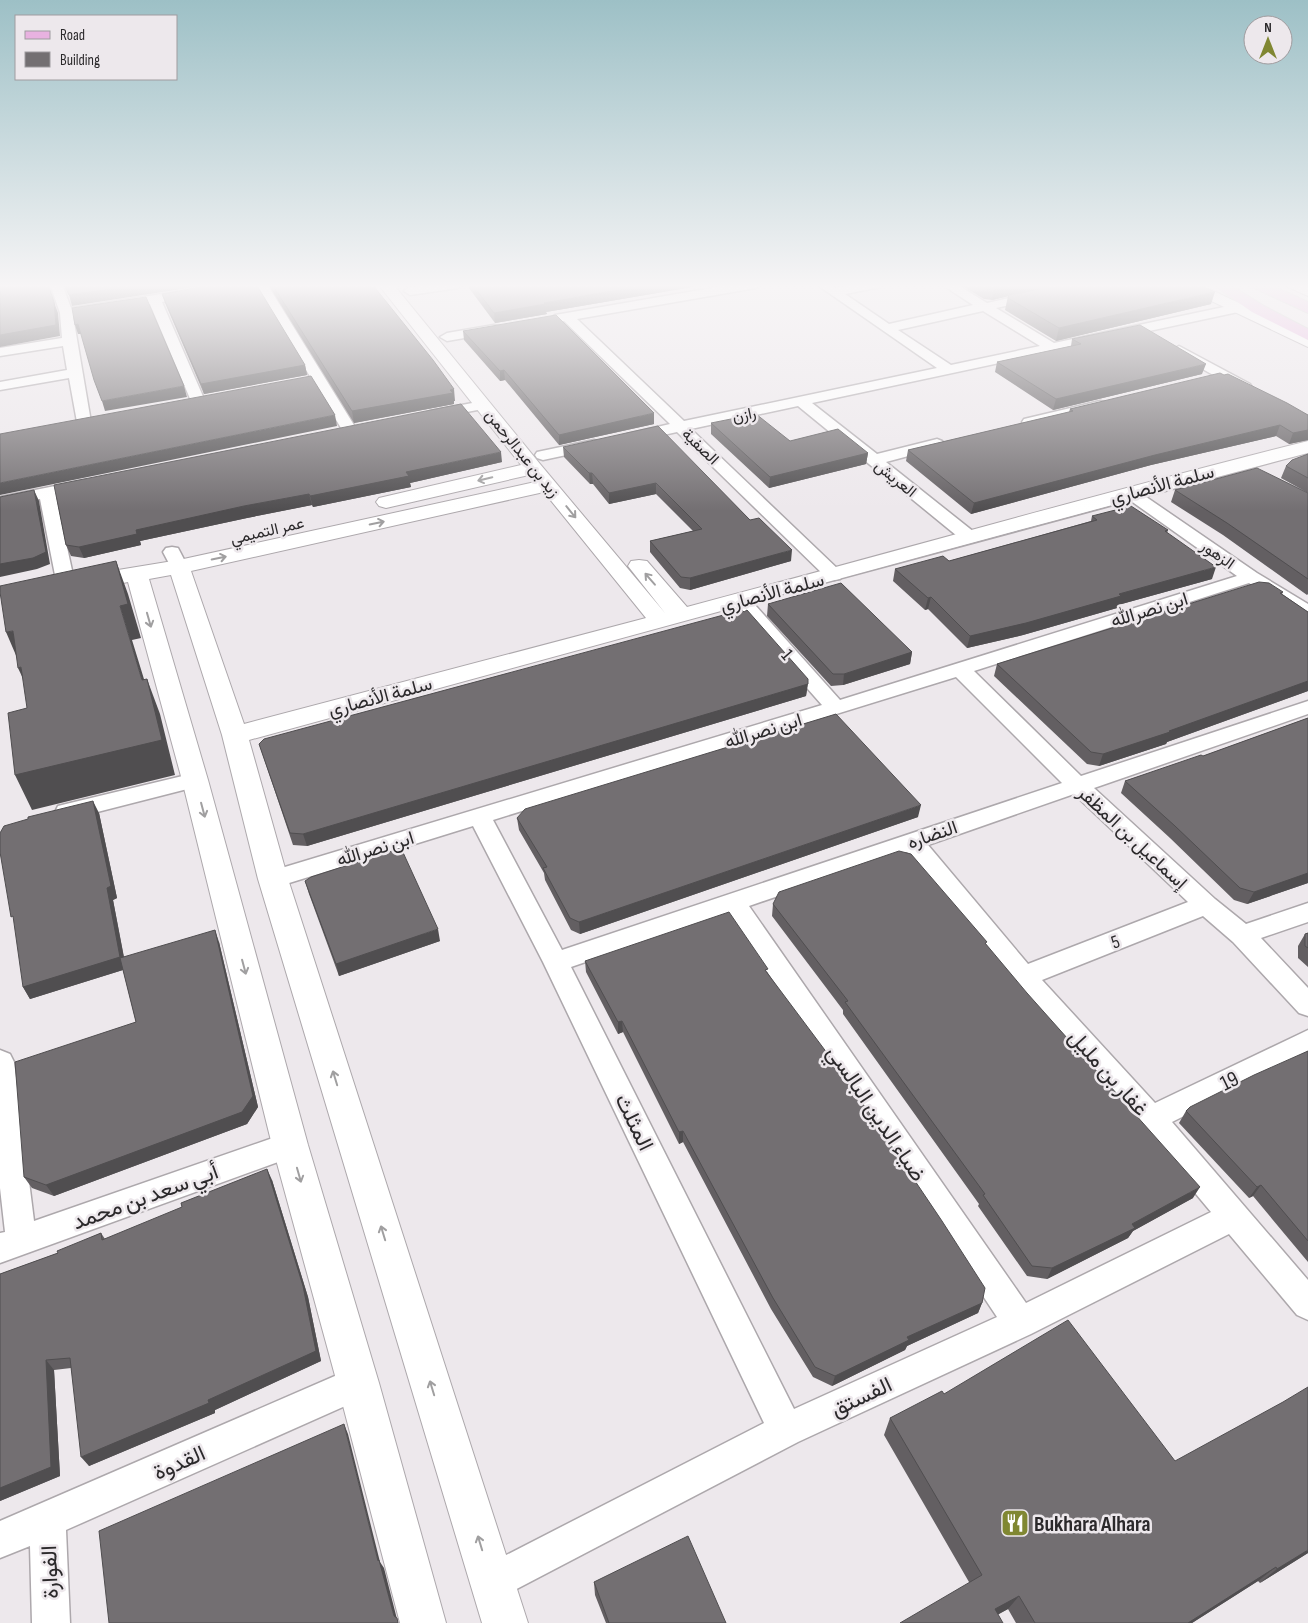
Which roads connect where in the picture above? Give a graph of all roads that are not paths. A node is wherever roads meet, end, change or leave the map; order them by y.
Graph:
1 (73, 360) edge
2 (177, 360) edge
3 (301, 360) edge
4 (446, 360) edge
5 (464, 360) edge
6 (611, 360) edge
7 (934, 360) edge
8 (998, 360) edge
9 (1195, 360) edge
10 (949, 370) junction
11 (76, 373) junction
12 (1222, 375) junction
13 (1203, 380) edge
14 (0, 386) edge
15 (1256, 393) edge
16 (216, 398) edge
17 (801, 401) junction
18 (1115, 401) edge
19 (483, 405) junction
20 (416, 418) edge
21 (101, 419) edge
22 (84, 422) junction
23 (1018, 424) edge
24 (66, 426) edge
25 (368, 427) edge
26 (681, 427) junction
27 (349, 430) junction
28 (329, 434) edge
29 (950, 441) edge
30 (1308, 447) edge
31 (872, 460) junction
32 (538, 462) junction
33 (511, 473) junction
34 (96, 483) edge
35 (549, 485) junction
36 (523, 491) junction
37 (1130, 493) junction
38 (47, 494) junction
39 (0, 502) edge
40 (968, 536) junction
41 (176, 559) junction
42 (136, 573) junction
43 (834, 575) junction
44 (1251, 577) junction
45 (75, 579) junction
46 (740, 600) junction
47 (1308, 612) edge
48 (682, 616) junction
49 (660, 621) junction
50 (960, 668) junction
51 (1308, 707) edge
52 (836, 708) junction
53 (235, 735) junction
54 (195, 780) junction
55 (1076, 784) junction
56 (479, 816) junction
57 (46, 817) edge
58 (911, 840) junction
59 (273, 879) junction
60 (734, 903) junction
61 (1206, 905) junction
62 (1308, 912) edge
63 (1242, 935) junction
64 (556, 962) junction
65 (1023, 977) junction
66 (1308, 1005) edge
67 (1308, 1041) edge
68 (0, 1062) edge
69 (1151, 1119) junction
70 (290, 1145) junction
71 (1234, 1216) junction
72 (11, 1244) edge
73 (1308, 1304) edge
74 (1020, 1323) junction
75 (358, 1383) junction
76 (786, 1430) junction
77 (47, 1520) junction
78 (0, 1540) edge
79 (492, 1582) junction
80 (51, 1623) edge
81 (423, 1623) edge
82 (505, 1623) edge

1 - 11 street
2 - 16 street
3 - 27 street
4 - 19 street, زيد بن عبدالرحمن
5 - 32 street, زيد بن عبدالرحمن
6 - 26 street, الصفية
7 - 10 street
8 - 10 street, رازن
9 - 12 street
10 - 17 street, رازن
11 - 14 street
11 - 22 street
12 - 13 street
12 - 15 street
17 - 26 street, رازن
17 - 31 street, العريش
18 - 23 street
19 - 20 street
19 - 32 street, زيد بن عبدالرحمن
21 - 22 street
22 - 24 street
25 - 27 street
26 - 32 street, رازن
26 - 43 street, الصفية
27 - 28 street
29 - 31 street
30 - 37 street, سلمة الأنصاري
31 - 40 street, العريش
32 - 33 street, عمر التميمي
32 - 35 street, زيد بن عبدالرحمن
48 -> 32 street, زيد بن عبدالرحمن
33 - 36 street
33 -> 41 street, عمر التميمي
34 - 38 street
35 - 36 street
35 -> 49 street, زيد بن عبدالرحمن
41 -> 36 street
37 - 40 street, سلمة الأنصاري
37 - 44 street, الزهور
38 - 39 street
38 - 45 street
40 - 43 street, سلمة الأنصاري
41 - 42 street
41 - 45 street, عمر التميمي
41 - 53 street
42 - 45 street
42 -> 54 street
43 - 46 street, سلمة الأنصاري
44 - 47 street, الزهور
44 - 50 street, ابن نصرالله
46 - 48 street, سلمة الأنصاري
46 - 52 street, 1
48 - 49 street, سلمة الأنصاري
49 - 53 street, سلمة الأنصاري
50 - 52 street, ابن نصرالله
50 - 55 street, إسماعيل بن المظفر
51 - 55 street, النضاره
52 - 56 street, ابن نصرالله
53 - 59 street
54 - 57 street
54 -> 70 street
55 - 58 street, النضاره
55 - 61 street, إسماعيل بن المظفر
56 - 59 street, ابن نصرالله
56 - 64 street, المثلث
58 - 60 street, النضاره
58 - 65 street, غفار بن مليل
79 -> 59 street
60 - 64 street, النضاره
60 - 74 street, ضياء الدين البالسي
61 - 63 street, إسماعيل بن المظفر
61 - 65 street, 5
62 - 63 street
63 - 66 street, إسماعيل بن المظفر
64 - 76 street, المثلث
65 - 69 street, غفار بن مليل
67 - 69 street, 19
68 - 72 street
69 - 71 street, غفار بن مليل
70 - 72 street, أبي سعد بن محمد
70 -> 75 street
71 - 73 street, غفار بن مليل
71 - 74 street, الفستق
74 - 76 street, الفستق
75 - 77 street, القدوة
75 - 81 street
76 - 79 street, الفستق
77 - 78 street, القدوة
77 - 80 street, الفوارة
79 - 82 street

